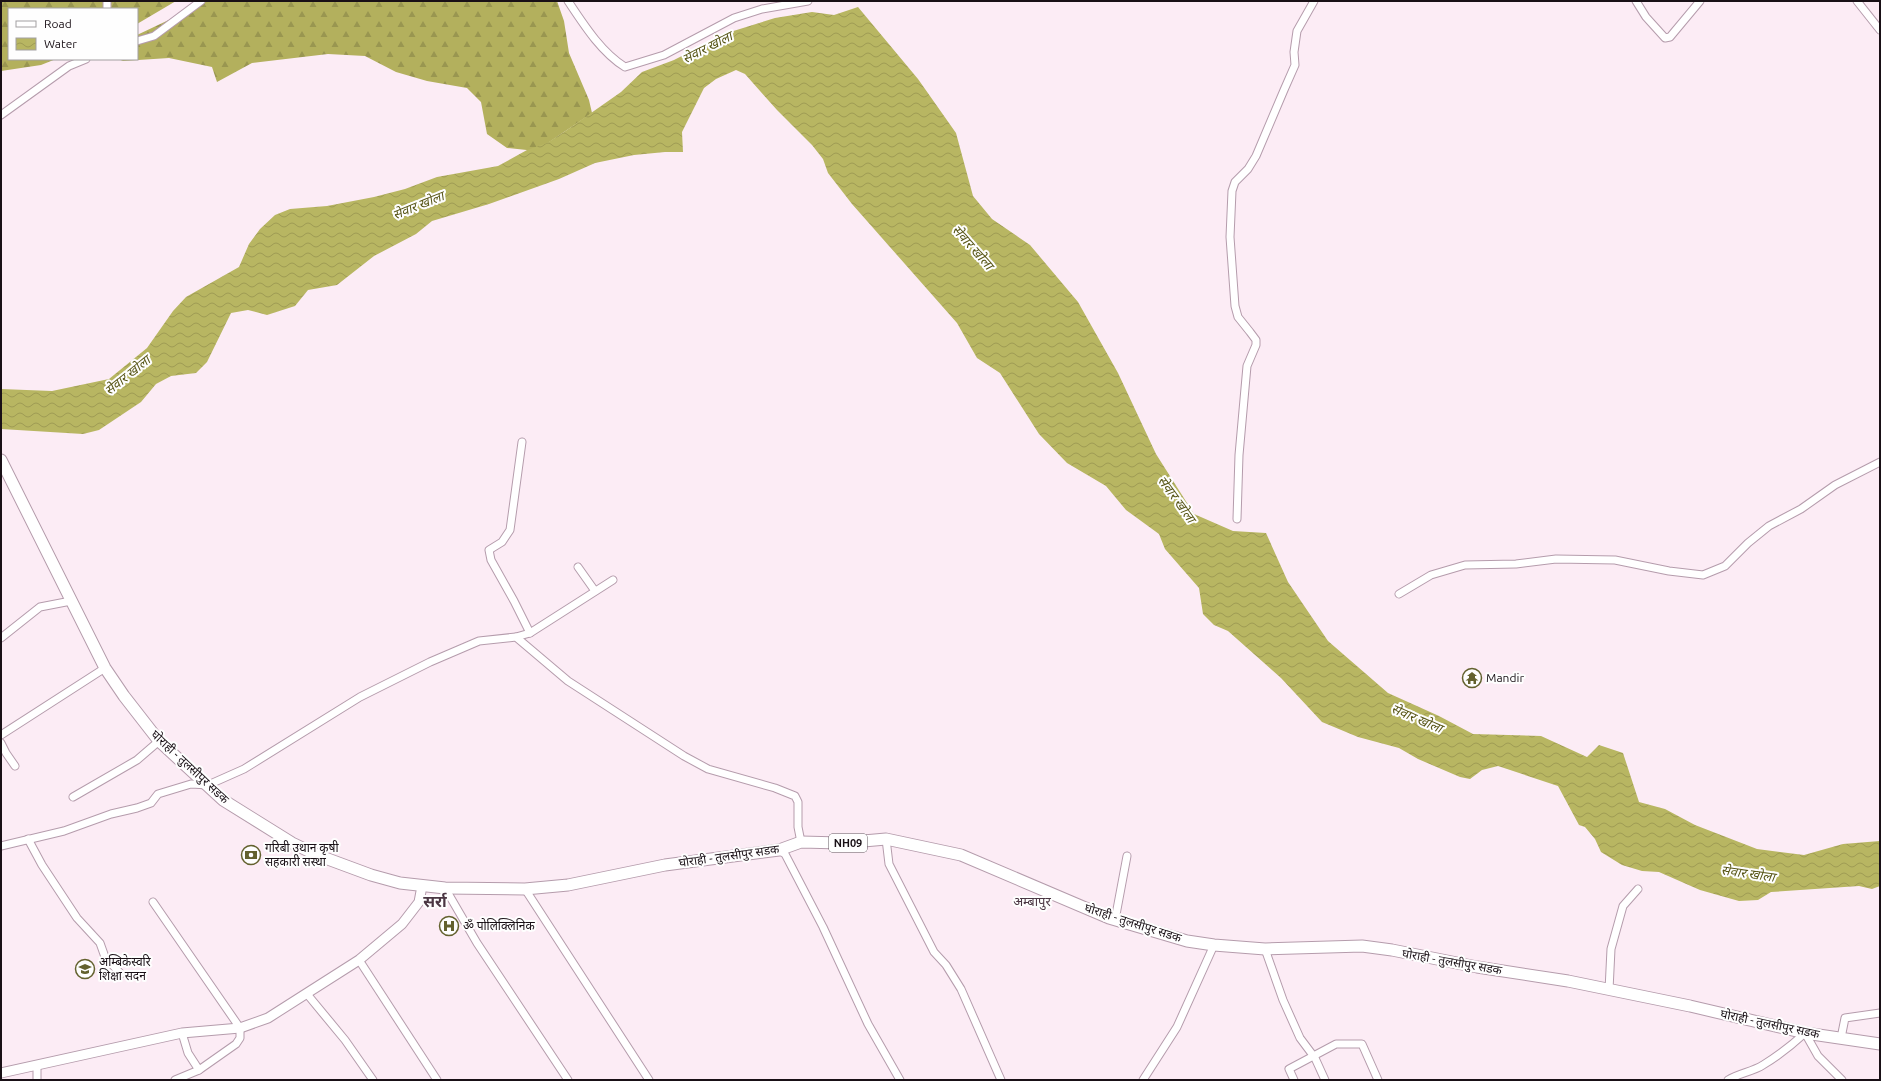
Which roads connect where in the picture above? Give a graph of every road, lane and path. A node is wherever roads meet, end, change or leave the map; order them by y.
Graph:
1 (200, 1) edge
2 (568, 1) edge
3 (808, 1) edge
4 (1314, 1) edge
5 (1636, 1) edge
6 (1700, 1) edge
7 (1857, 1) edge
8 (1880, 30) edge
9 (138, 41) edge
10 (84, 60) edge
11 (1, 115) edge
12 (522, 442) dead end
13 (1, 460) edge
14 (1880, 462) edge
15 (1237, 519) dead end
16 (578, 567) dead end
17 (613, 580) dead end
18 (595, 591) junction
19 (1398, 594) dead end
20 (71, 601) junction
21 (530, 634) junction
22 (516, 637) junction
23 (1, 638) edge
24 (105, 668) junction
25 (1, 735) edge
26 (159, 741) junction
27 (1, 743) edge
28 (15, 766) dead end
29 (208, 785) junction
30 (73, 797) dead end
31 (28, 839) junction
32 (886, 839) junction
33 (801, 842) junction
34 (2, 843) edge
35 (779, 850) junction
36 (1127, 856) dead end
37 (422, 886) junction
38 (445, 888) junction
39 (1638, 889) dead end
40 (525, 890) junction
41 (153, 902) dead end
42 (1115, 920) junction
43 (1214, 945) junction
44 (1265, 949) junction
45 (359, 960) junction
46 (121, 974) dead end
47 (1610, 990) junction
48 (307, 994) junction
49 (1880, 1013) edge
50 (240, 1028) junction
51 (182, 1033) junction
52 (1805, 1033) junction
53 (1841, 1038) junction
54 (1880, 1044) edge
55 (1313, 1055) junction
56 (37, 1065) junction
57 (199, 1070) junction
58 (1, 1073) edge
59 (37, 1080) edge
60 (175, 1080) edge
61 (373, 1080) edge
62 (437, 1080) edge
63 (568, 1080) edge
64 (649, 1080) edge
65 (900, 1080) edge
66 (1000, 1080) edge
67 (1143, 1080) edge
68 (1294, 1080) edge
69 (1325, 1080) edge
70 (1378, 1080) edge
71 (1728, 1080) edge
72 (1842, 1080) edge

1 - 9 street
2 - 3 street
4 - 15 street
5 - 6 street
7 - 8 street
10 - 11 street
12 - 21 street
13 - 20 main road, घोराही - तुलसीपुर सडक / NH09
14 - 19 street
16 - 18 street
17 - 18 street
18 - 21 street
20 - 23 street
20 - 24 main road, घोराही - तुलसीपुर सडक / NH09
21 - 22 street
22 - 29 street
22 - 33 street
24 - 25 street
24 - 26 main road, घोराही - तुलसीपुर सडक / NH09
26 - 29 main road, घोराही - तुलसीपुर सडक / NH09
26 - 30 street
27 - 28 street
29 - 31 street
29 - 37 main road, घोराही - तुलसीपुर सडक / NH09
31 - 34 street
31 - 46 street
32 - 33 main road, घोराही - तुलसीपुर सडक / NH09
32 - 42 main road, घोराही - तुलसीपुर सडक / NH09
32 - 66 street
33 - 35 main road, घोराही - तुलसीपुर सडक / NH09
35 - 40 main road, घोराही - तुलसीपुर सडक / NH09
35 - 65 street
36 - 42 street
37 - 38 main road, घोराही - तुलसीपुर सडक / NH09
37 - 45 street
38 - 40 main road, घोराही - तुलसीपुर सडक / NH09
38 - 63 street
39 - 47 street
40 - 64 street
41 - 50 street
42 - 43 main road, घोराही - तुलसीपुर सडक / NH09
43 - 44 main road, घोराही - तुलसीपुर सडक / NH09
43 - 67 street
44 - 47 main road, घोराही - तुलसीपुर सडक / NH09
44 - 55 street
45 - 48 street
45 - 62 street
47 - 52 main road, घोराही - तुलसीपुर सडक / NH09
48 - 50 street
48 - 61 street
49 - 53 street
50 - 51 street
50 - 57 street
51 - 56 street
51 - 57 street
52 - 53 main road, घोराही - तुलसीपुर सडक / NH09
52 - 71 street
52 - 72 street
53 - 54 main road, घोराही - तुलसीपुर सडक / NH09
55 - 68 street
55 - 69 street
55 - 70 street
56 - 58 street
56 - 59 street
57 - 60 street

